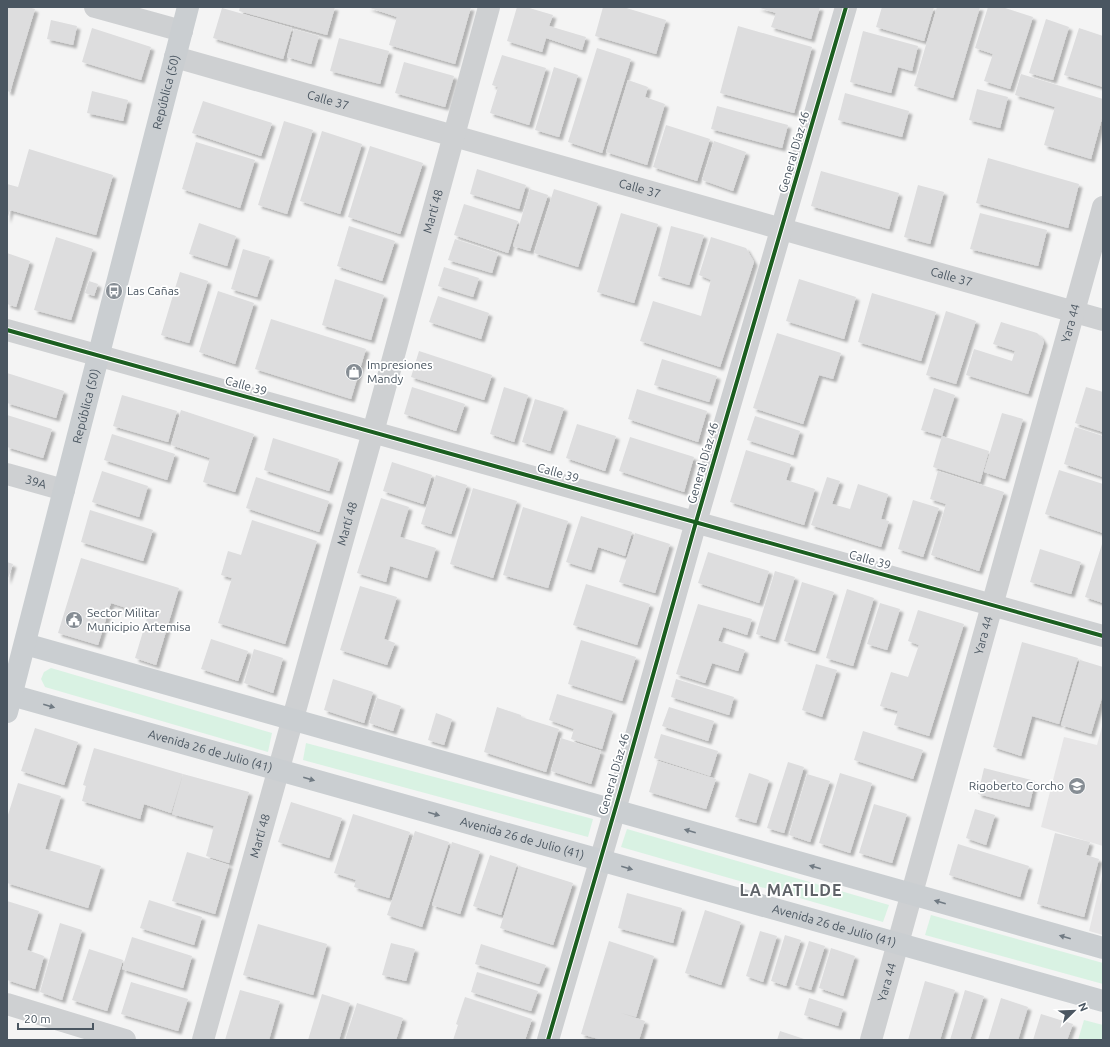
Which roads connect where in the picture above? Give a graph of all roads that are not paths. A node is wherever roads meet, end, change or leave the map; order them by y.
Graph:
1 (95, 7) edge
2 (188, 7) edge
3 (489, 7) edge
4 (846, 7) edge
5 (182, 32) junction
6 (175, 57) junction
7 (454, 136) junction
8 (1103, 207) edge
9 (782, 229) junction
10 (1074, 312) junction
11 (1103, 320) edge
12 (7, 330) edge
13 (99, 355) junction
14 (373, 432) junction
15 (7, 474) edge
16 (64, 490) junction
17 (696, 522) junction
18 (992, 605) junction
19 (1103, 636) edge
20 (25, 644) junction
21 (9, 704) edge
22 (293, 719) junction
23 (278, 770) junction
24 (615, 810) junction
25 (600, 860) junction
26 (912, 894) junction
27 (898, 944) junction
28 (1103, 948) edge
29 (1103, 1001) edge
30 (7, 1004) edge
31 (125, 1040) edge
32 (203, 1040) edge
33 (548, 1040) edge
34 (871, 1040) edge

1 - 5 street
2 - 5 main road, República (50)
3 - 7 street, Martí 48
4 - 9 street, General Díaz 46
5 - 6 main road, República (50)
6 - 7 street, Calle 37
6 - 13 main road, República (50)
7 - 9 street, Calle 37
7 - 14 street, Martí 48
8 - 10 street, Yara 44
9 - 10 street, Calle 37
9 - 17 street, General Díaz 46
10 - 11 street, Calle 37
10 - 18 street, Yara 44
12 - 13 street, Calle 39
13 - 14 street, Calle 39
13 - 16 main road, República (50)
14 - 17 street, Calle 39
14 - 22 street, Martí 48
15 - 16 street, 39A
16 - 20 main road, República (50)
17 - 18 street, Calle 39
17 - 24 street, General Díaz 46
18 - 19 street, Calle 39
18 - 26 street, Yara 44
20 - 21 main road, República (50)
20 - 22 main road
21 -> 23 main road, Avenida 26 de Julio (41)
22 - 23 street, Martí 48
22 - 24 main road
23 -> 25 main road, Avenida 26 de Julio (41)
23 - 32 street, Martí 48
24 - 25 street, General Díaz 46
26 -> 24 main road
25 -> 27 main road, Avenida 26 de Julio (41)
25 - 33 street, General Díaz 46
26 - 27 street, Yara 44
28 -> 26 main road
27 - 29 main road, Avenida 26 de Julio (41)
27 - 34 street, Yara 44
30 - 31 street

